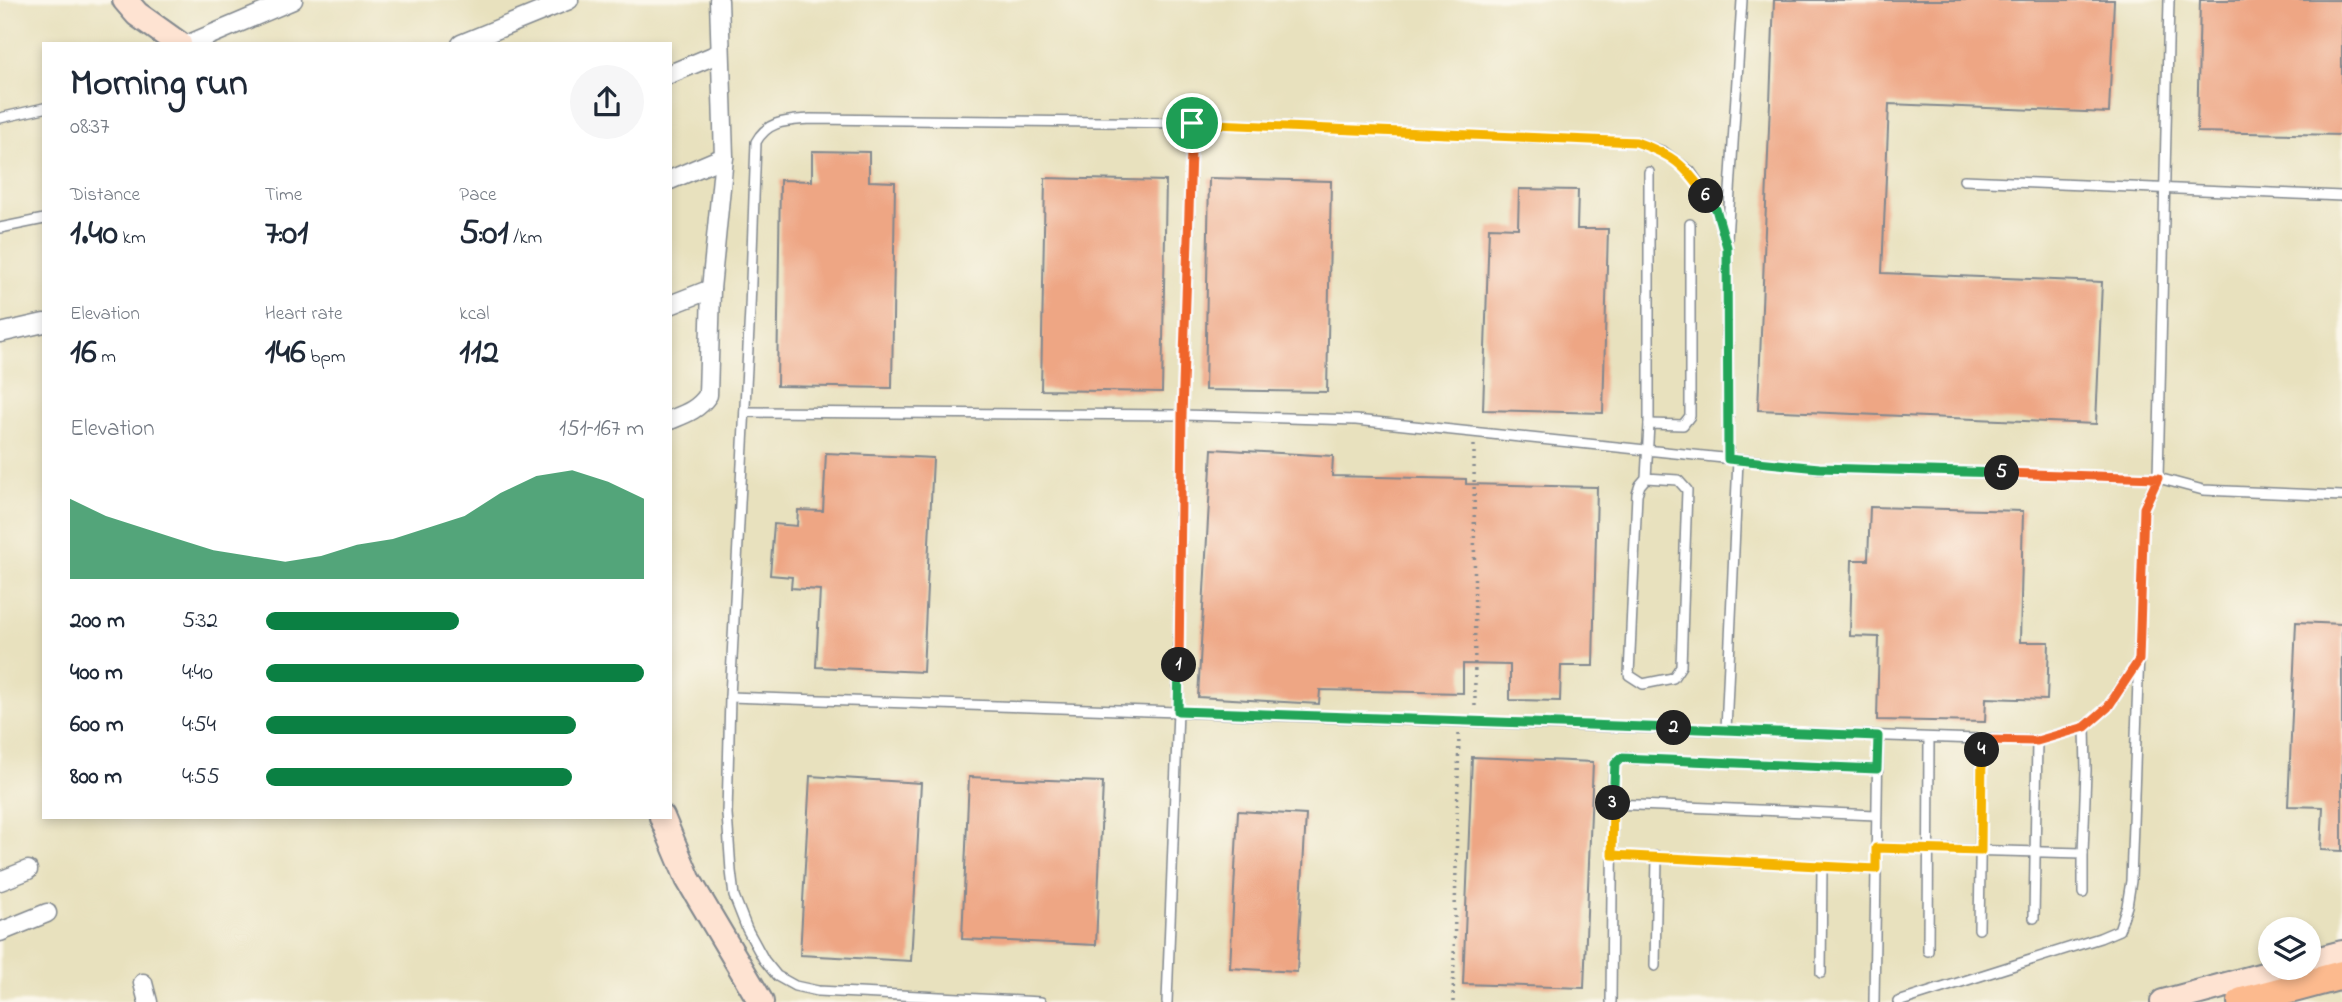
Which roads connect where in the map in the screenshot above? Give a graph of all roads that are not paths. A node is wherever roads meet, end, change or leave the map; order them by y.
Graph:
1 (125, 0) edge
2 (293, 0) edge
3 (569, 0) edge
4 (719, 0) edge
5 (1742, 0) edge
6 (2169, 0) edge
7 (176, 42) edge
8 (194, 42) edge
9 (466, 42) edge
10 (720, 53) junction
11 (672, 73) edge
12 (42, 108) edge
13 (0, 118) edge
14 (1192, 123) junction
15 (724, 157) junction
16 (1649, 172) dead end
17 (672, 179) edge
18 (1964, 180) dead end
19 (2163, 189) junction
20 (2342, 196) edge
21 (42, 219) edge
22 (1689, 224) dead end
23 (0, 228) edge
24 (1727, 247) junction
25 (710, 289) junction
26 (672, 304) edge
27 (42, 323) edge
28 (0, 333) edge
29 (746, 412) junction
30 (1182, 415) junction
31 (672, 419) edge
32 (1650, 424) junction
33 (1647, 451) junction
34 (1733, 460) junction
35 (1646, 478) junction
36 (2158, 478) junction
37 (2342, 496) edge
38 (2139, 660) junction
39 (730, 697) junction
40 (1178, 711) junction
41 (2085, 727) junction
42 (1726, 730) junction
43 (1878, 736) junction
44 (1929, 738) junction
45 (1982, 740) junction
46 (2037, 741) junction
47 (1877, 769) junction
48 (1613, 804) junction
49 (1876, 815) junction
50 (663, 819) edge
51 (1876, 848) junction
52 (1930, 849) junction
53 (1981, 851) junction
54 (2036, 852) junction
55 (2083, 853) junction
56 (1612, 855) junction
57 (1657, 856) junction
58 (1822, 866) junction
59 (1876, 869) junction
60 (28, 870) dead end
61 (0, 881) edge
62 (2083, 893) dead end
63 (47, 913) dead end
64 (2034, 918) dead end
65 (1979, 929) dead end
66 (0, 932) edge
67 (1928, 951) dead end
68 (2342, 953) edge
69 (2321, 959) edge
70 (1655, 966) dead end
71 (1821, 973) dead end
72 (2342, 975) edge
73 (2258, 976) edge
74 (143, 983) dead end
75 (148, 1002) edge
76 (761, 1002) edge
77 (1041, 1002) edge
78 (1167, 1002) edge
79 (1611, 1002) edge
80 (1874, 1002) edge
81 (1898, 1002) edge
82 (2163, 1002) edge
83 (2242, 1002) edge

1 - 7 street
2 - 8 street
3 - 9 street
4 - 10 street
5 - 24 lane
6 - 19 lane
10 - 11 street
10 - 15 street
12 - 13 lane
14 - 24 lane
14 - 29 lane
14 - 30 lane
15 - 17 street
15 - 25 street
16 - 32 lane
18 - 19 lane
19 - 20 lane
19 - 36 lane
21 - 23 lane
22 - 32 lane
24 - 34 lane
25 - 26 street
25 - 31 street
27 - 28 street
29 - 30 lane
29 - 39 lane
30 - 33 lane
30 - 40 lane
32 - 33 lane
33 - 34 lane
33 - 35 lane
34 - 36 lane
34 - 42 lane
35 - 35 lane
36 - 37 lane
36 - 38 lane
38 - 41 lane
38 - 81 lane
39 - 40 lane
39 - 77 lane
40 - 42 lane
40 - 78 lane
41 - 46 lane
41 - 55 lane
42 - 43 lane
43 - 44 lane
43 - 47 lane
44 - 45 lane
44 - 52 lane
45 - 46 lane
45 - 53 lane
46 - 54 lane
47 - 48 lane
47 - 49 lane
48 - 49 lane
48 - 56 lane
49 - 51 lane
50 - 76 street
51 - 52 lane
51 - 59 lane
52 - 53 lane
52 - 67 lane
53 - 54 lane
53 - 65 lane
54 - 55 lane
54 - 64 lane
55 - 62 lane
56 - 57 lane
56 - 79 lane
57 - 58 lane
57 - 70 lane
58 - 59 lane
58 - 71 lane
59 - 80 lane
60 - 61 street
63 - 66 street
68 - 69 street
72 - 83 main road
73 - 82 street
74 - 75 street

